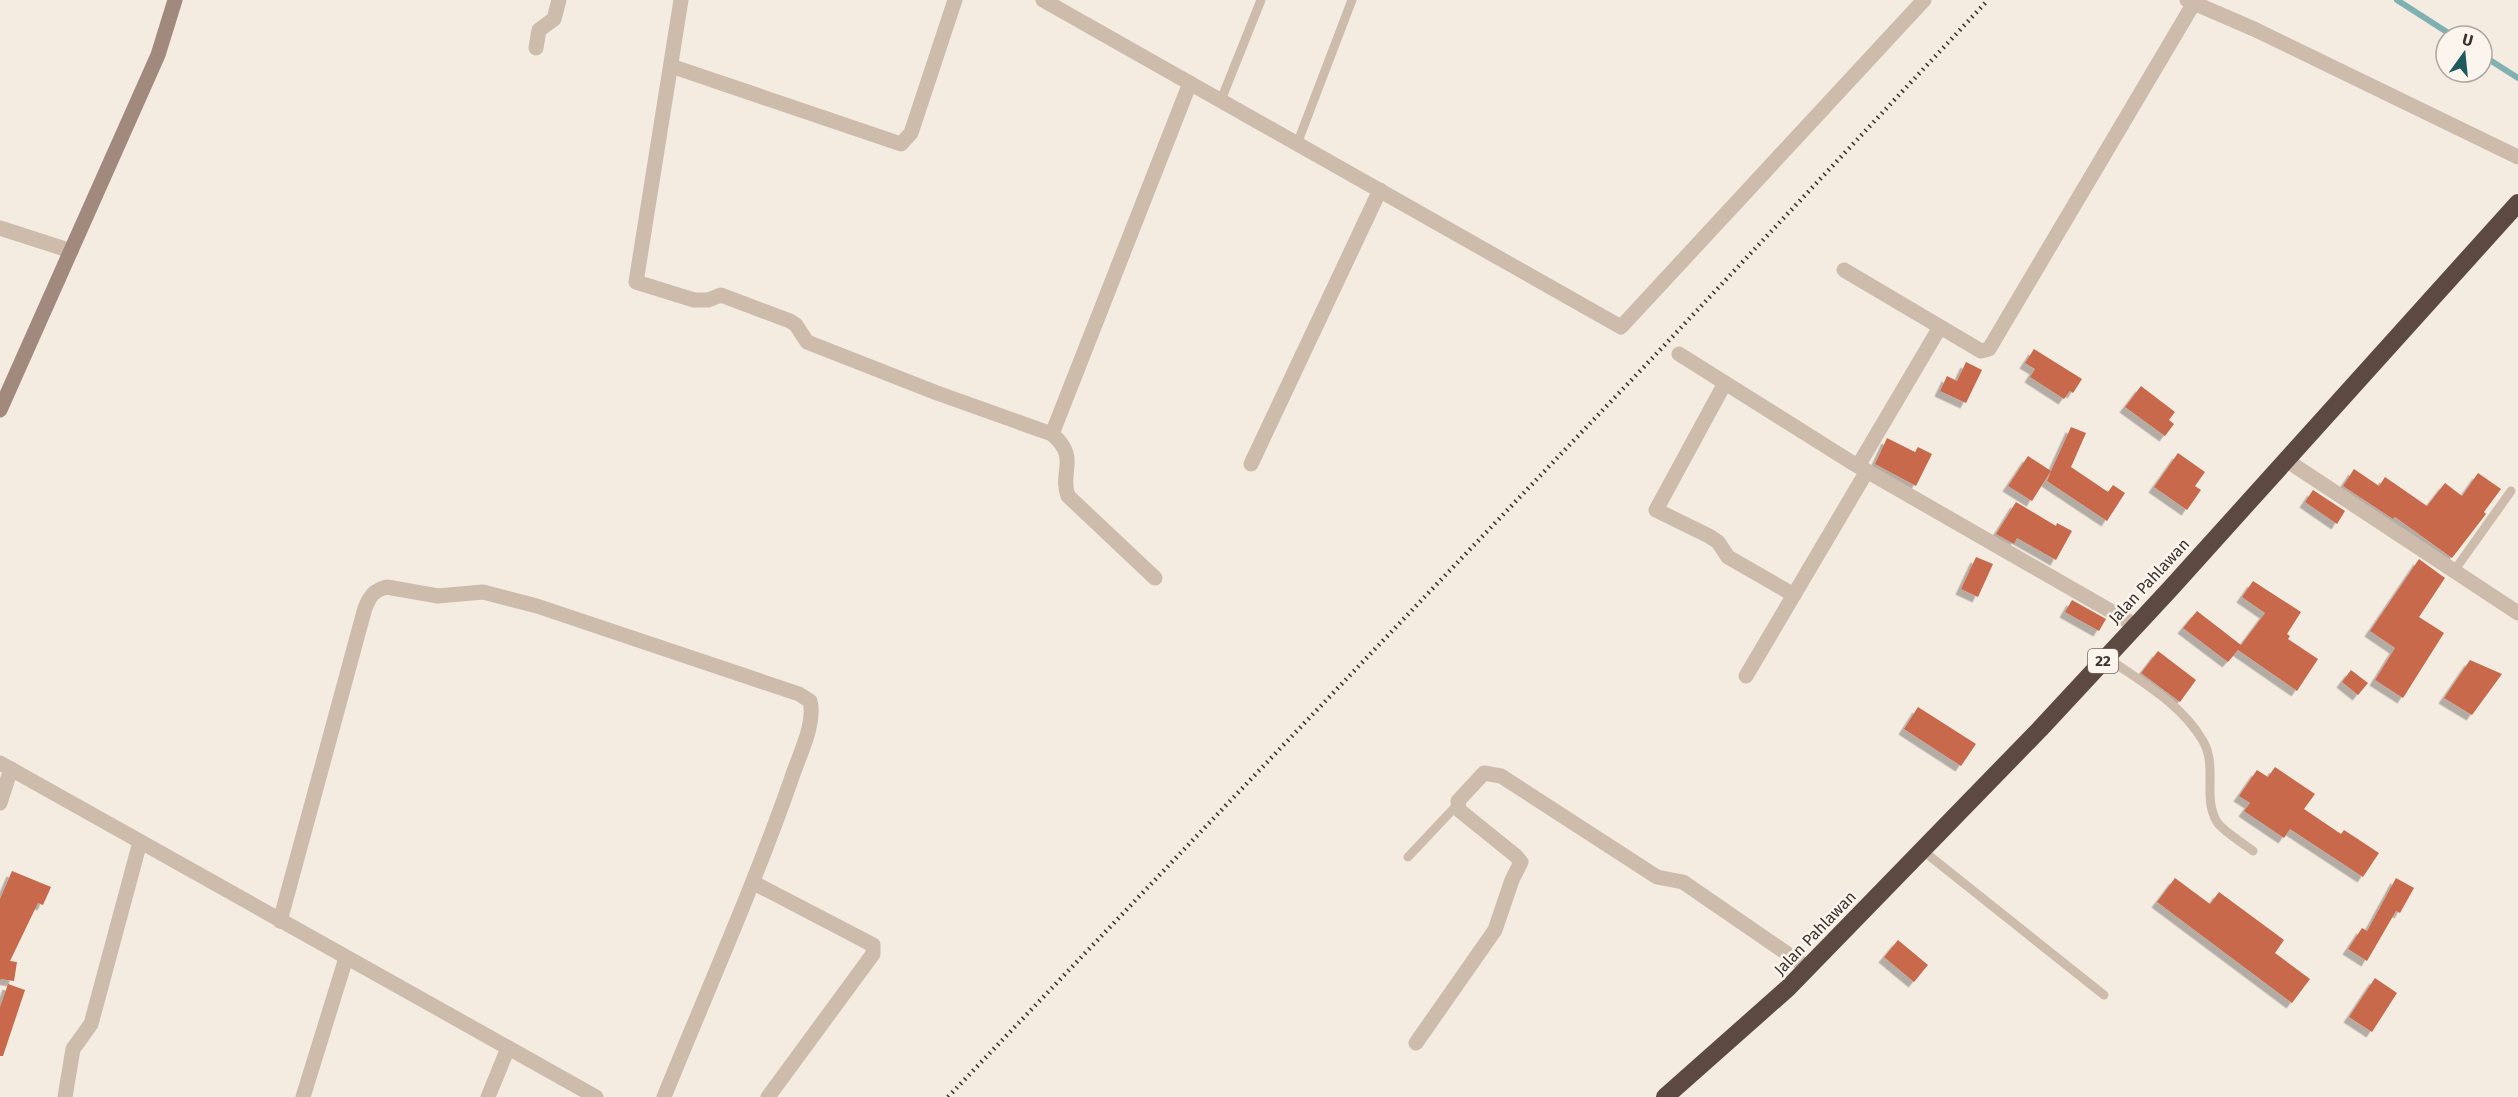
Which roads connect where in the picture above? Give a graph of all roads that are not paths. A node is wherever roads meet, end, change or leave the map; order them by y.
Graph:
1 (175, 0) edge
2 (559, 0) edge
3 (681, 0) edge
4 (955, 0) edge
5 (1043, 0) edge
6 (1261, 0) edge
7 (1352, 0) edge
8 (1924, 0) edge
9 (2191, 2) edge
10 (536, 48) dead end
11 (671, 66) junction
12 (1190, 83) junction
13 (1221, 100) junction
14 (1297, 144) junction
15 (2518, 157) edge
16 (1380, 190) junction
17 (2518, 203) edge
18 (0, 228) edge
19 (71, 251) junction
20 (1844, 270) dead end
21 (1940, 327) junction
22 (1678, 354) dead end
23 (1725, 383) junction
24 (0, 410) edge
25 (1052, 434) junction
26 (2286, 460) junction
27 (1251, 464) dead end
28 (1863, 469) junction
29 (2511, 490) dead end
30 (2454, 571) junction
31 (1155, 578) dead end
32 (1794, 595) junction
33 (2518, 613) edge
34 (2135, 625) junction
35 (2106, 657) junction
36 (1746, 676) dead end
37 (5, 766) edge
38 (0, 803) edge
39 (1457, 805) junction
40 (140, 842) junction
41 (1922, 850) junction
42 (2253, 851) dead end
43 (1408, 857) dead end
44 (754, 883) junction
45 (280, 921) junction
46 (346, 958) junction
47 (1808, 968) junction
48 (2104, 995) dead end
49 (1416, 1043) dead end
50 (508, 1048) junction
51 (1670, 1095) edge
52 (65, 1097) edge
53 (303, 1097) edge
54 (488, 1097) edge
55 (596, 1097) edge
56 (664, 1097) edge
57 (768, 1097) edge

1 - 19 street
2 - 10 street
3 - 11 street
4 - 11 street
5 - 12 street
6 - 13 lane
7 - 14 lane
8 - 16 street
9 - 15 street
9 - 21 street
11 - 25 street
12 - 13 street
12 - 25 street
13 - 14 street
14 - 16 street
16 - 27 street
17 - 26 highway, Jalan Pahlawan / 22
18 - 19 street
19 - 24 street
20 - 21 street
21 - 28 street
22 - 23 street
23 - 28 street
23 - 32 street
25 - 31 street
26 - 30 street
26 - 34 highway, Jalan Pahlawan / 22
28 - 32 street
28 - 34 street
29 - 30 lane
30 - 33 street
32 - 36 street
34 - 35 highway, Jalan Pahlawan / 22
35 - 41 highway, Jalan Pahlawan / 22
35 - 42 lane
37 - 38 street
37 - 40 street
39 - 43 lane
39 - 47 street
39 - 49 street
40 - 45 street
40 - 52 street
41 - 47 highway, Jalan Pahlawan / 22
41 - 48 lane
44 - 45 street
44 - 56 street
44 - 57 street
45 - 46 street
46 - 50 street
46 - 53 street
47 - 51 highway, Jalan Pahlawan / 22
50 - 54 street
50 - 55 street

